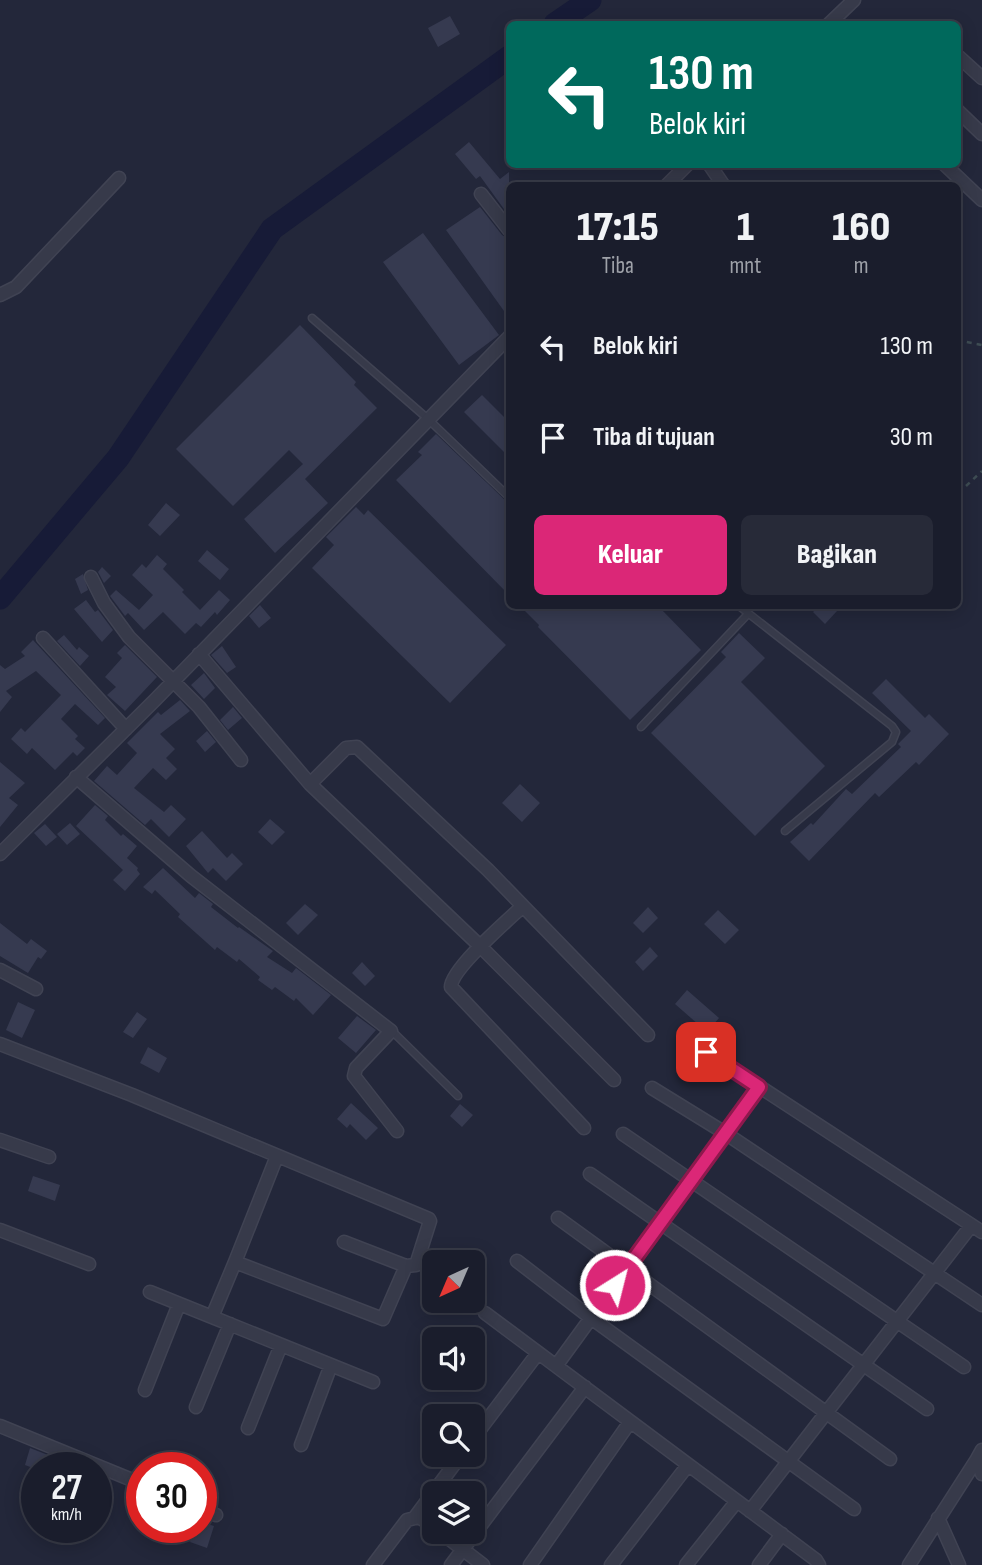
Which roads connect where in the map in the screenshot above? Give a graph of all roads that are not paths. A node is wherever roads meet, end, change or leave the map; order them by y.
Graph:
1 (854, 0) edge
2 (832, 21) edge
3 (961, 59) edge
4 (982, 78) edge
5 (961, 114) edge
6 (982, 134) edge
7 (684, 168) edge
8 (948, 168) edge
9 (119, 178) dead end
10 (670, 182) edge
11 (481, 194) dead end
12 (982, 200) edge
13 (506, 226) edge
14 (0, 295) edge
15 (312, 318) dead end
16 (506, 340) edge
17 (428, 419) junction
18 (506, 494) edge
19 (90, 577) dead end
20 (742, 609) edge
21 (748, 614) junction
22 (43, 638) dead end
23 (199, 654) junction
24 (173, 681) junction
25 (641, 727) dead end
26 (126, 729) junction
27 (241, 760) dead end
28 (76, 777) junction
29 (310, 784) junction
30 (785, 831) dead end
31 (0, 854) edge
32 (523, 906) junction
33 (480, 946) junction
34 (0, 970) edge
35 (36, 989) dead end
36 (391, 1031) junction
37 (648, 1035) dead end
38 (688, 1040) dead end
39 (0, 1044) edge
40 (614, 1080) dead end
41 (759, 1087) junction
42 (652, 1088) dead end
43 (458, 1096) dead end
44 (584, 1128) dead end
45 (397, 1131) dead end
46 (725, 1133) junction
47 (622, 1134) dead end
48 (0, 1140) edge
49 (277, 1156) junction
50 (49, 1157) dead end
51 (590, 1174) dead end
52 (691, 1181) junction
53 (558, 1218) dead end
54 (660, 1223) junction
55 (977, 1229) edge
56 (0, 1230) edge
57 (344, 1242) dead end
58 (517, 1261) dead end
59 (235, 1262) junction
60 (89, 1265) dead end
61 (406, 1266) junction
62 (627, 1268) junction
63 (935, 1274) junction
64 (150, 1292) dead end
65 (179, 1304) junction
66 (982, 1304) edge
67 (485, 1313) dead end
68 (212, 1317) junction
69 (591, 1318) junction
70 (897, 1322) junction
71 (230, 1324) junction
72 (281, 1345) junction
73 (538, 1353) junction
74 (331, 1365) junction
75 (864, 1365) junction
76 (556, 1366) junction
77 (964, 1367) dead end
78 (373, 1382) dead end
79 (585, 1387) junction
80 (145, 1390) dead end
81 (196, 1408) dead end
82 (927, 1409) dead end
83 (827, 1413) junction
84 (630, 1422) junction
85 (485, 1423) edge
86 (0, 1426) edge
87 (248, 1428) dead end
88 (300, 1446) dead end
89 (980, 1457) edge
90 (890, 1459) dead end
91 (789, 1462) junction
92 (688, 1465) junction
93 (452, 1467) edge
94 (982, 1474) edge
95 (126, 1477) edge
96 (737, 1501) junction
97 (854, 1509) dead end
98 (750, 1511) junction
99 (415, 1517) junction
100 (938, 1518) junction
101 (422, 1519) edge
102 (782, 1535) junction
103 (456, 1544) edge
104 (463, 1549) junction
105 (373, 1565) edge
106 (451, 1565) edge
107 (483, 1565) edge
108 (530, 1565) edge
109 (611, 1565) edge
110 (686, 1565) edge
111 (759, 1565) edge
112 (819, 1565) edge
113 (909, 1565) edge
114 (959, 1565) edge

1 - 2 street
3 - 4 street
5 - 6 street
7 - 10 street
8 - 12 street
9 - 14 street
11 - 13 street
15 - 17 lane
16 - 17 street
17 - 18 lane
17 - 23 street
19 - 24 street
20 - 21 lane
21 - 25 lane
21 - 30 lane
22 - 26 street
23 - 24 street
23 - 29 street
24 - 26 street
24 - 27 street
26 - 28 street
28 - 31 street
28 - 36 street
29 - 32 street
29 - 33 street
32 - 33 street
32 - 37 street
33 - 40 street
33 - 44 street
34 - 35 street
36 - 43 lane
36 - 45 street
38 - 41 street
39 - 49 street
41 - 46 street
41 - 55 street
42 - 46 street
46 - 52 street
46 - 63 street
47 - 52 street
48 - 50 street
49 - 59 street
49 - 61 street
51 - 54 street
52 - 54 street
52 - 70 street
53 - 62 street
54 - 62 street
54 - 75 street
55 - 63 street
56 - 60 street
57 - 61 street
58 - 69 street
59 - 61 street
59 - 68 street
62 - 69 street
62 - 83 street
63 - 66 street
63 - 70 street
64 - 65 street
65 - 68 street
65 - 80 street
67 - 73 street
68 - 71 street
69 - 76 street
69 - 91 street
70 - 75 street
70 - 77 street
71 - 72 street
71 - 81 street
72 - 74 street
72 - 87 street
73 - 76 street
73 - 85 street
74 - 78 street
74 - 88 street
75 - 82 street
75 - 83 street
76 - 79 street
79 - 84 street
79 - 104 street
83 - 90 street
83 - 91 street
84 - 92 street
84 - 108 street
86 - 95 street
89 - 94 street
89 - 100 street
91 - 97 street
91 - 98 street
92 - 96 street
92 - 109 street
93 - 99 street
96 - 98 street
96 - 110 street
98 - 102 street
99 - 101 street
99 - 105 street
100 - 113 street
100 - 114 street
102 - 111 street
102 - 112 street
103 - 104 street
104 - 106 street
104 - 107 street

